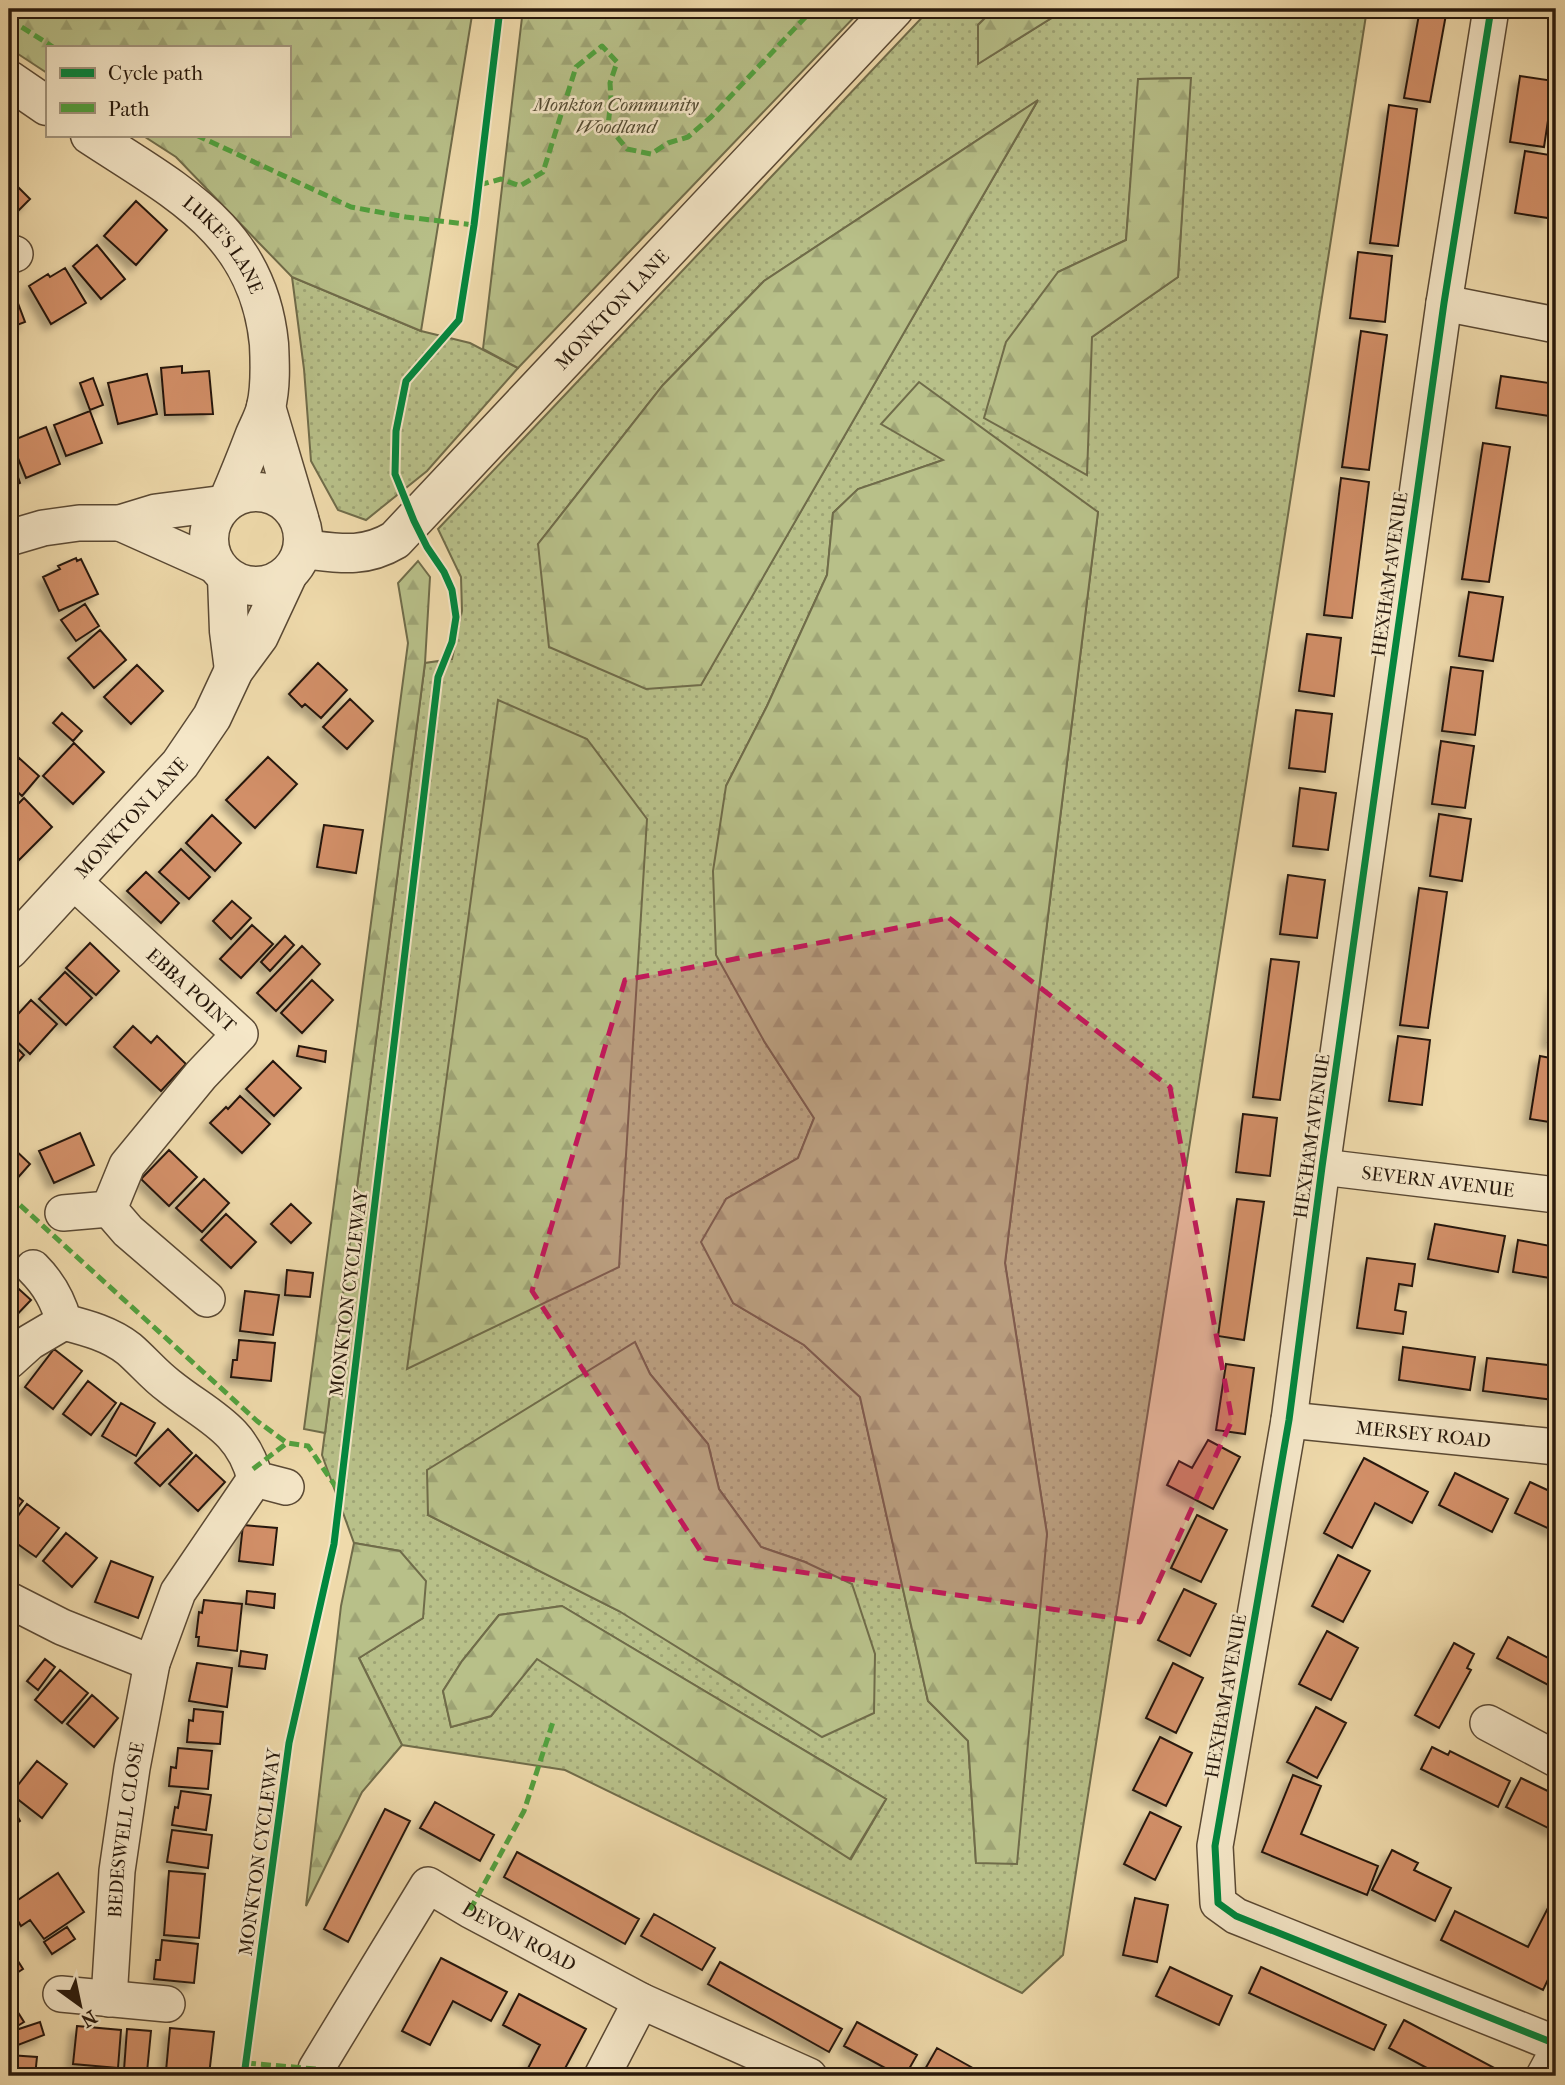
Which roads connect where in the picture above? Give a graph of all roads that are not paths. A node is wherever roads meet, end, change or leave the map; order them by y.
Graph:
1 (894, 9) edge
2 (1491, 9) edge
3 (9, 80) edge
4 (46, 105) edge
5 (92, 136) edge
6 (1444, 303) junction
7 (1556, 325) edge
8 (266, 407) junction
9 (227, 502) junction
10 (120, 523) junction
11 (9, 538) edge
12 (296, 548) junction
13 (222, 571) junction
14 (234, 670) junction
15 (73, 881) junction
16 (9, 950) edge
17 (1322, 1167) junction
18 (1556, 1195) edge
19 (109, 1209) junction
20 (63, 1213) dead end
21 (33, 1268) dead end
22 (207, 1299) dead end
23 (64, 1322) junction
24 (9, 1361) edge
25 (1289, 1420) junction
26 (1556, 1447) edge
27 (9, 1600) edge
28 (152, 1662) junction
29 (1488, 1723) dead end
30 (1556, 1759) edge
31 (61, 1994) dead end
32 (109, 1998) junction
33 (641, 2001) junction
34 (167, 2004) dead end
35 (1556, 2044) edge
36 (1556, 2054) edge
37 (316, 2069) dead end
38 (602, 2076) edge
39 (809, 2076) edge
40 (1544, 2076) edge

1 - 12 street, MONKTON LANE
2 - 6 street, HEXHAM AVENUE
3 - 4 street
5 - 8 street, LUKE'S LANE
6 - 7 street
6 - 17 street, HEXHAM AVENUE
8 - 9 street, LUKE'S LANE
8 - 12 street, LUKE'S LANE
9 - 10 street
9 - 12 street
9 - 13 street, LUKE'S LANE
10 - 11 street
10 - 13 street
12 - 13 street
12 - 14 street, MONKTON LANE
13 - 14 street
14 - 15 street, MONKTON LANE
15 - 16 street, MONKTON LANE
15 - 19 street, EBBA POINT
17 - 18 street, SEVERN AVENUE
17 - 25 street, HEXHAM AVENUE
19 - 20 street
19 - 22 street
21 - 23 street
23 - 24 street
23 - 28 street, BEDESWELL CLOSE
25 - 26 street, MERSEY ROAD
25 - 35 street, HEXHAM AVENUE
27 - 28 street
28 - 32 street, BEDESWELL CLOSE
29 - 30 street
31 - 32 street
32 - 34 street
33 - 37 street, DEVON ROAD
33 - 38 street
33 - 39 street, DEVON ROAD
36 - 40 street

